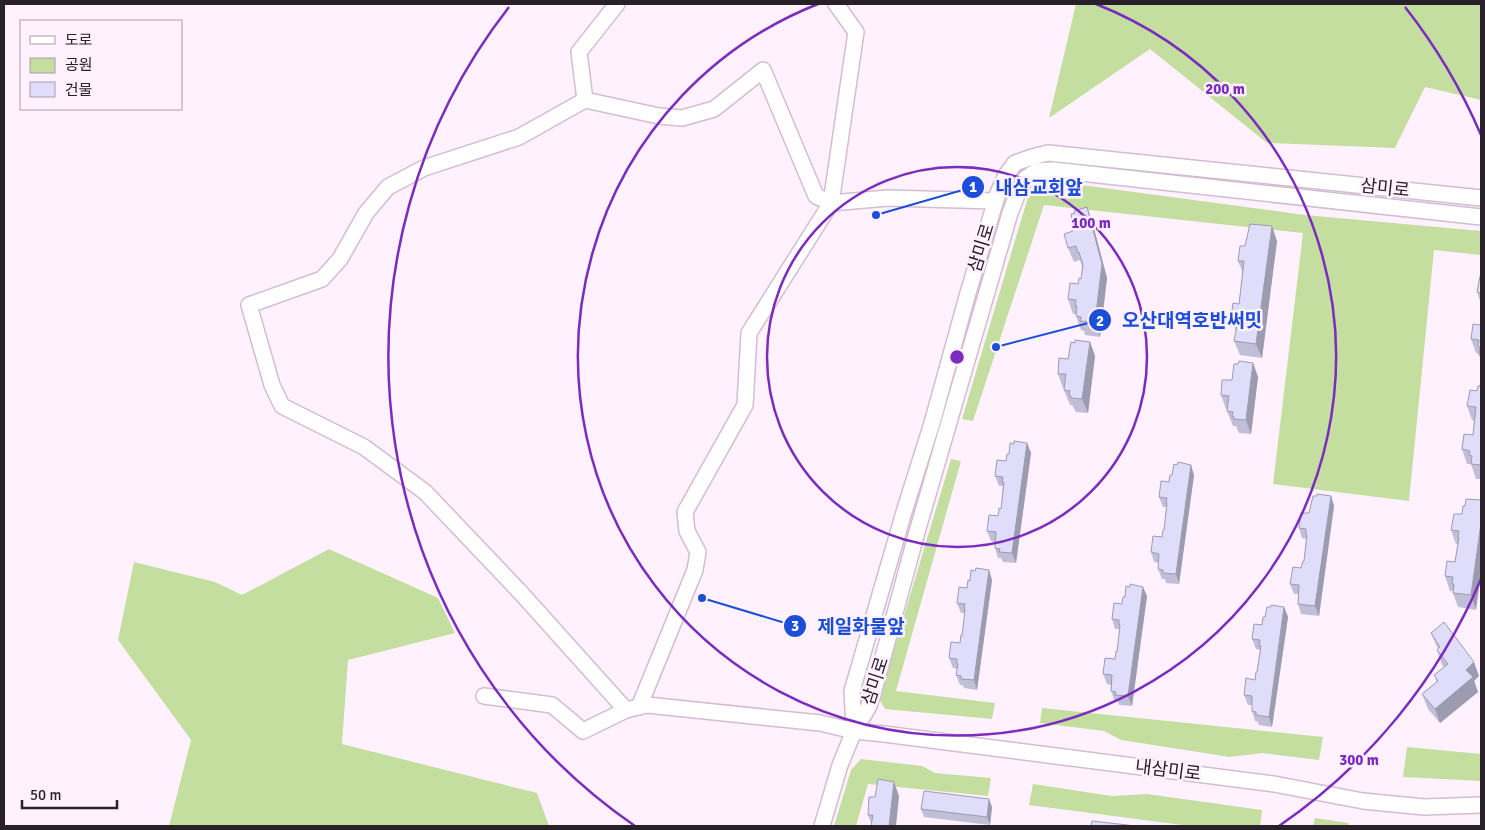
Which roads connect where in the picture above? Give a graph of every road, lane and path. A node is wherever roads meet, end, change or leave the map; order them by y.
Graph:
1 (616, 4) edge
2 (836, 4) edge
3 (585, 100) junction
4 (1481, 198) edge
5 (995, 201) junction
6 (832, 203) junction
7 (1481, 217) edge
8 (484, 696) dead end
9 (633, 709) junction
10 (854, 731) junction
11 (1481, 805) edge
12 (822, 826) edge

1 - 3 street
2 - 6 street
3 - 6 street
3 - 9 street
4 - 5 street, 삼미로
5 - 6 street
5 - 10 street, 삼미로
6 - 9 street
7 - 10 street, 삼미로
8 - 9 street
9 - 10 street, 내삼미로
10 - 11 street, 내삼미로
10 - 12 street, 삼미로

